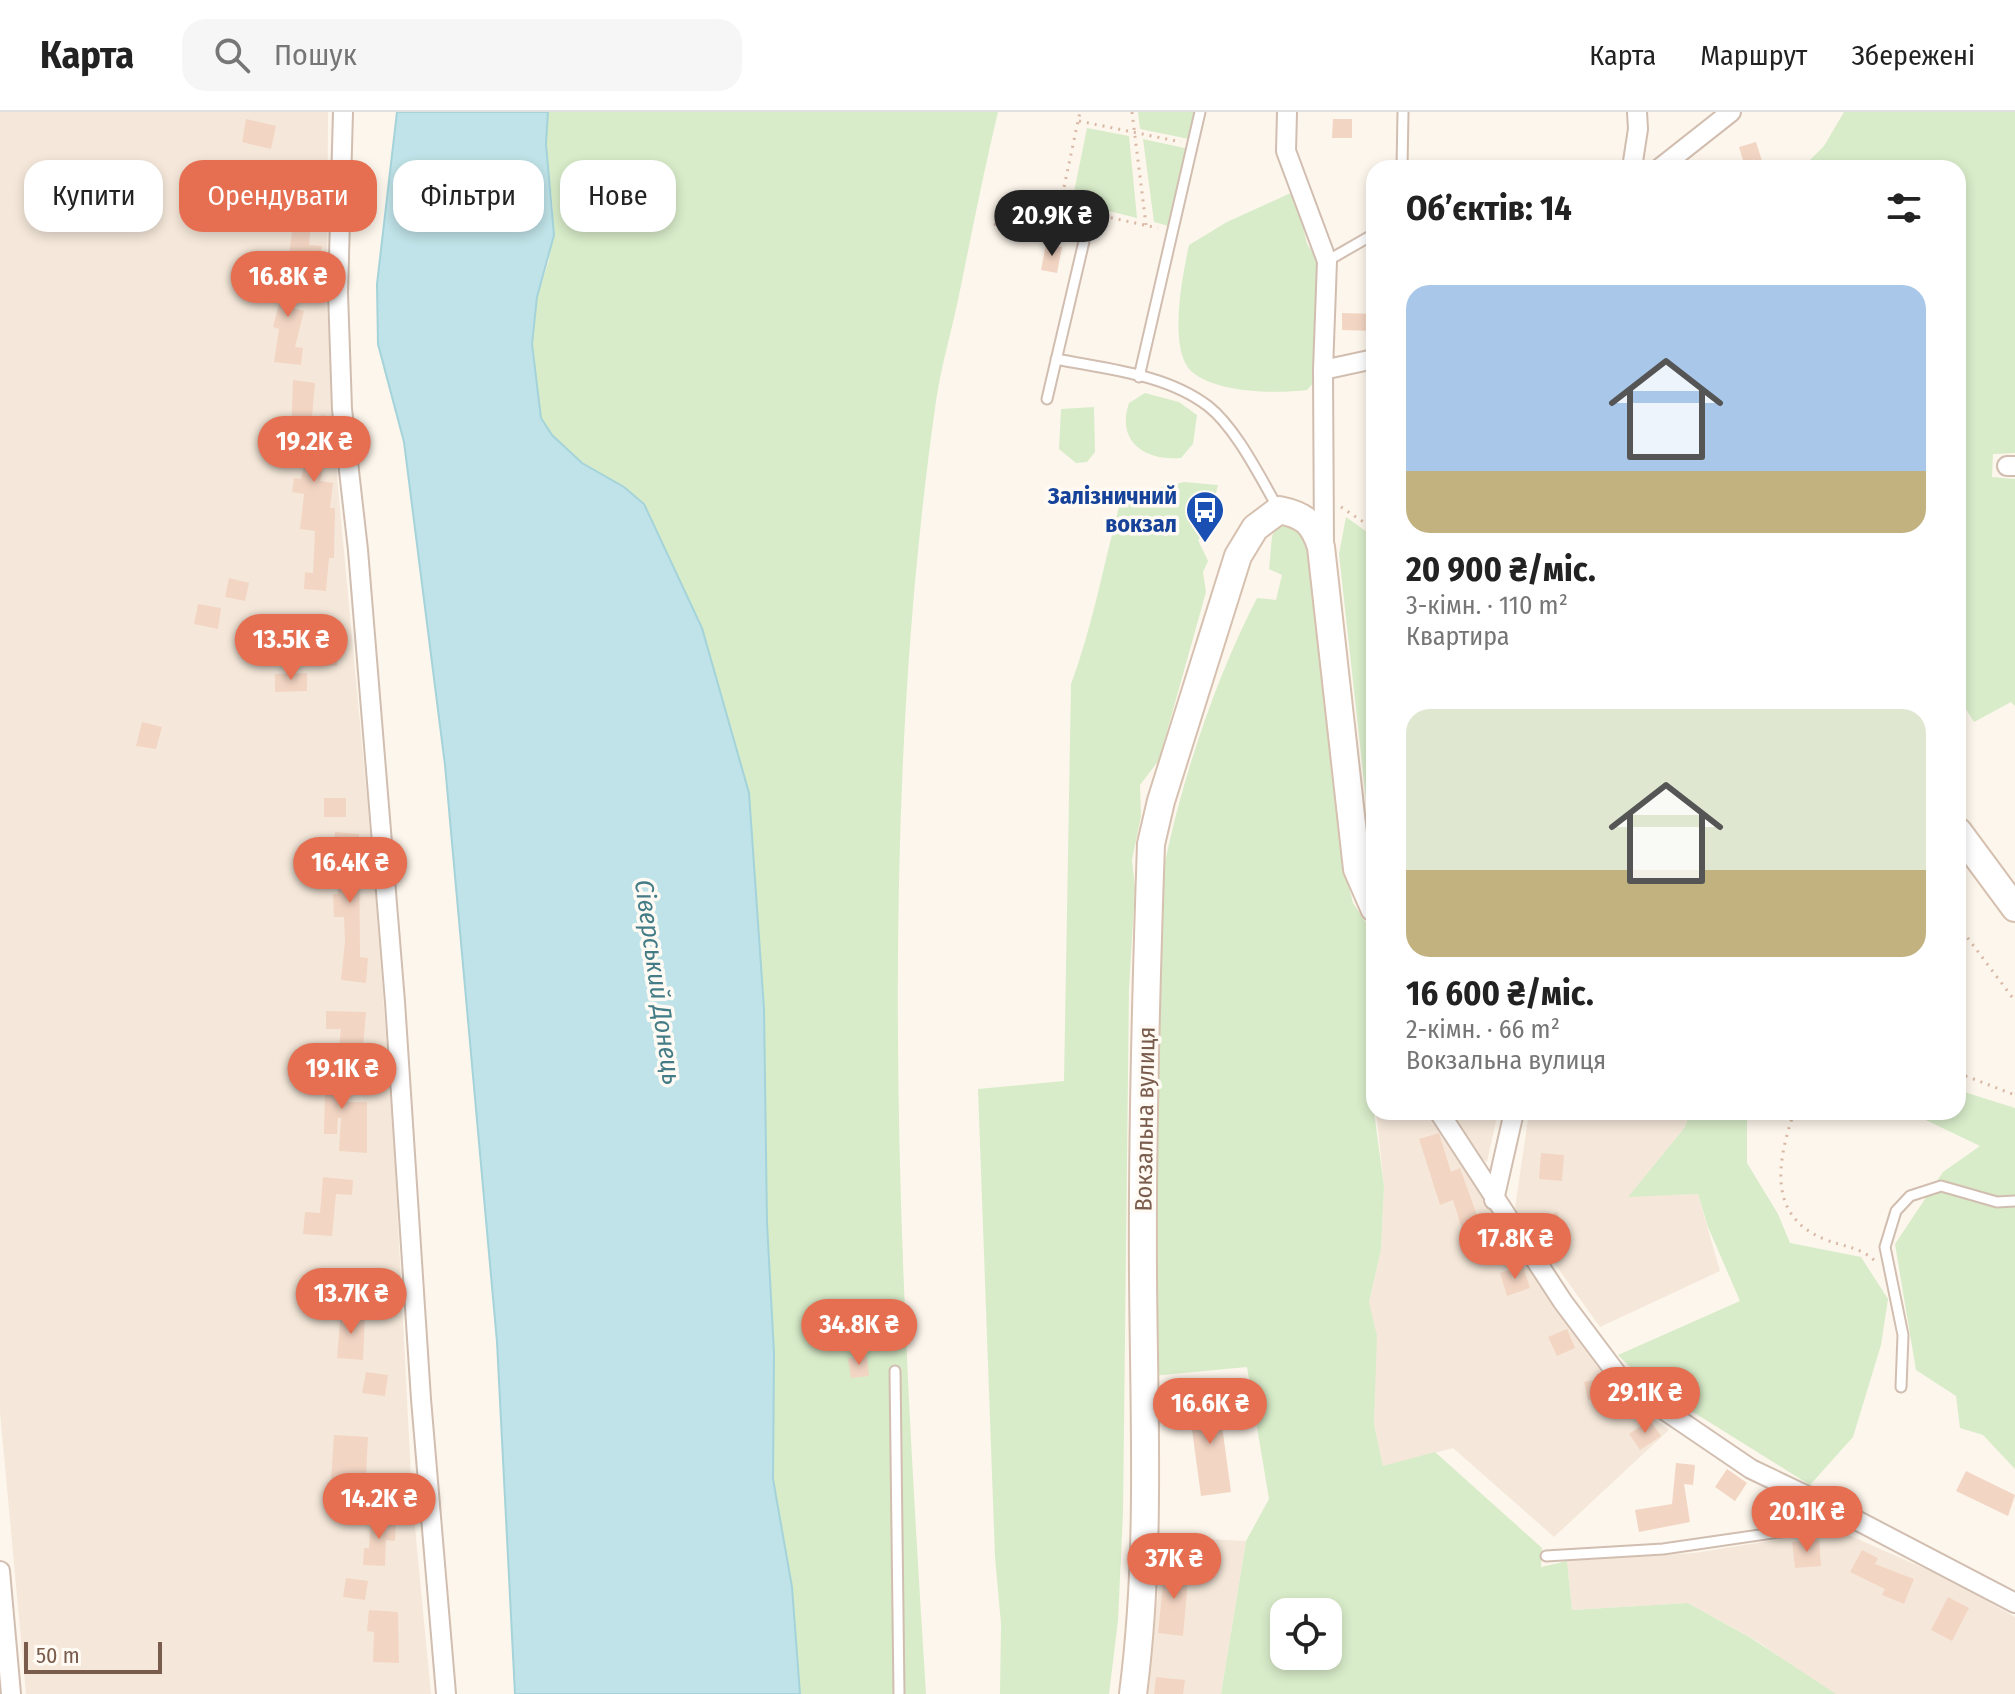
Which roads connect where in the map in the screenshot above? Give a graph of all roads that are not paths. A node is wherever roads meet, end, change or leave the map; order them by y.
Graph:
1 (343, 112) edge
2 (1200, 112) edge
3 (1287, 112) edge
4 (1403, 112) edge
5 (1637, 112) edge
6 (1731, 112) edge
7 (1402, 160) edge
8 (1633, 160) edge
9 (1670, 160) edge
10 (1089, 216) road end
11 (1366, 239) edge
12 (1327, 261) junction
13 (1056, 359) junction
14 (1366, 361) edge
15 (1323, 370) junction
16 (1139, 377) junction
17 (1047, 399) dead end
18 (1279, 510) junction
19 (1325, 573) junction
20 (1966, 842) edge
21 (1366, 890) edge
22 (2015, 908) edge
23 (1444, 1120) edge
24 (1512, 1120) edge
25 (1494, 1200) junction
26 (2015, 1201) edge
27 (895, 1371) dead end
28 (1901, 1387) dead end
29 (1839, 1511) junction
30 (1546, 1556) dead end
31 (0, 1571) edge
32 (2015, 1603) edge
33 (11, 1694) edge
34 (446, 1694) edge
35 (899, 1694) edge
36 (1133, 1694) edge

1 - 34 street
2 - 16 lane
3 - 12 street
4 - 7 lane
5 - 8 street
6 - 9 street
10 - 13 lane
11 - 12 lane
12 - 15 street
13 - 16 lane
13 - 17 lane
14 - 15 street
15 - 19 street
16 - 18 lane
18 - 19 main road
18 - 36 main road, Вокзальна вулиця
19 - 21 main road
20 - 22 main road
23 - 25 street
24 - 25 street
25 - 29 street
26 - 28 lane
27 - 35 lane
29 - 30 lane
29 - 32 street
31 - 33 street

